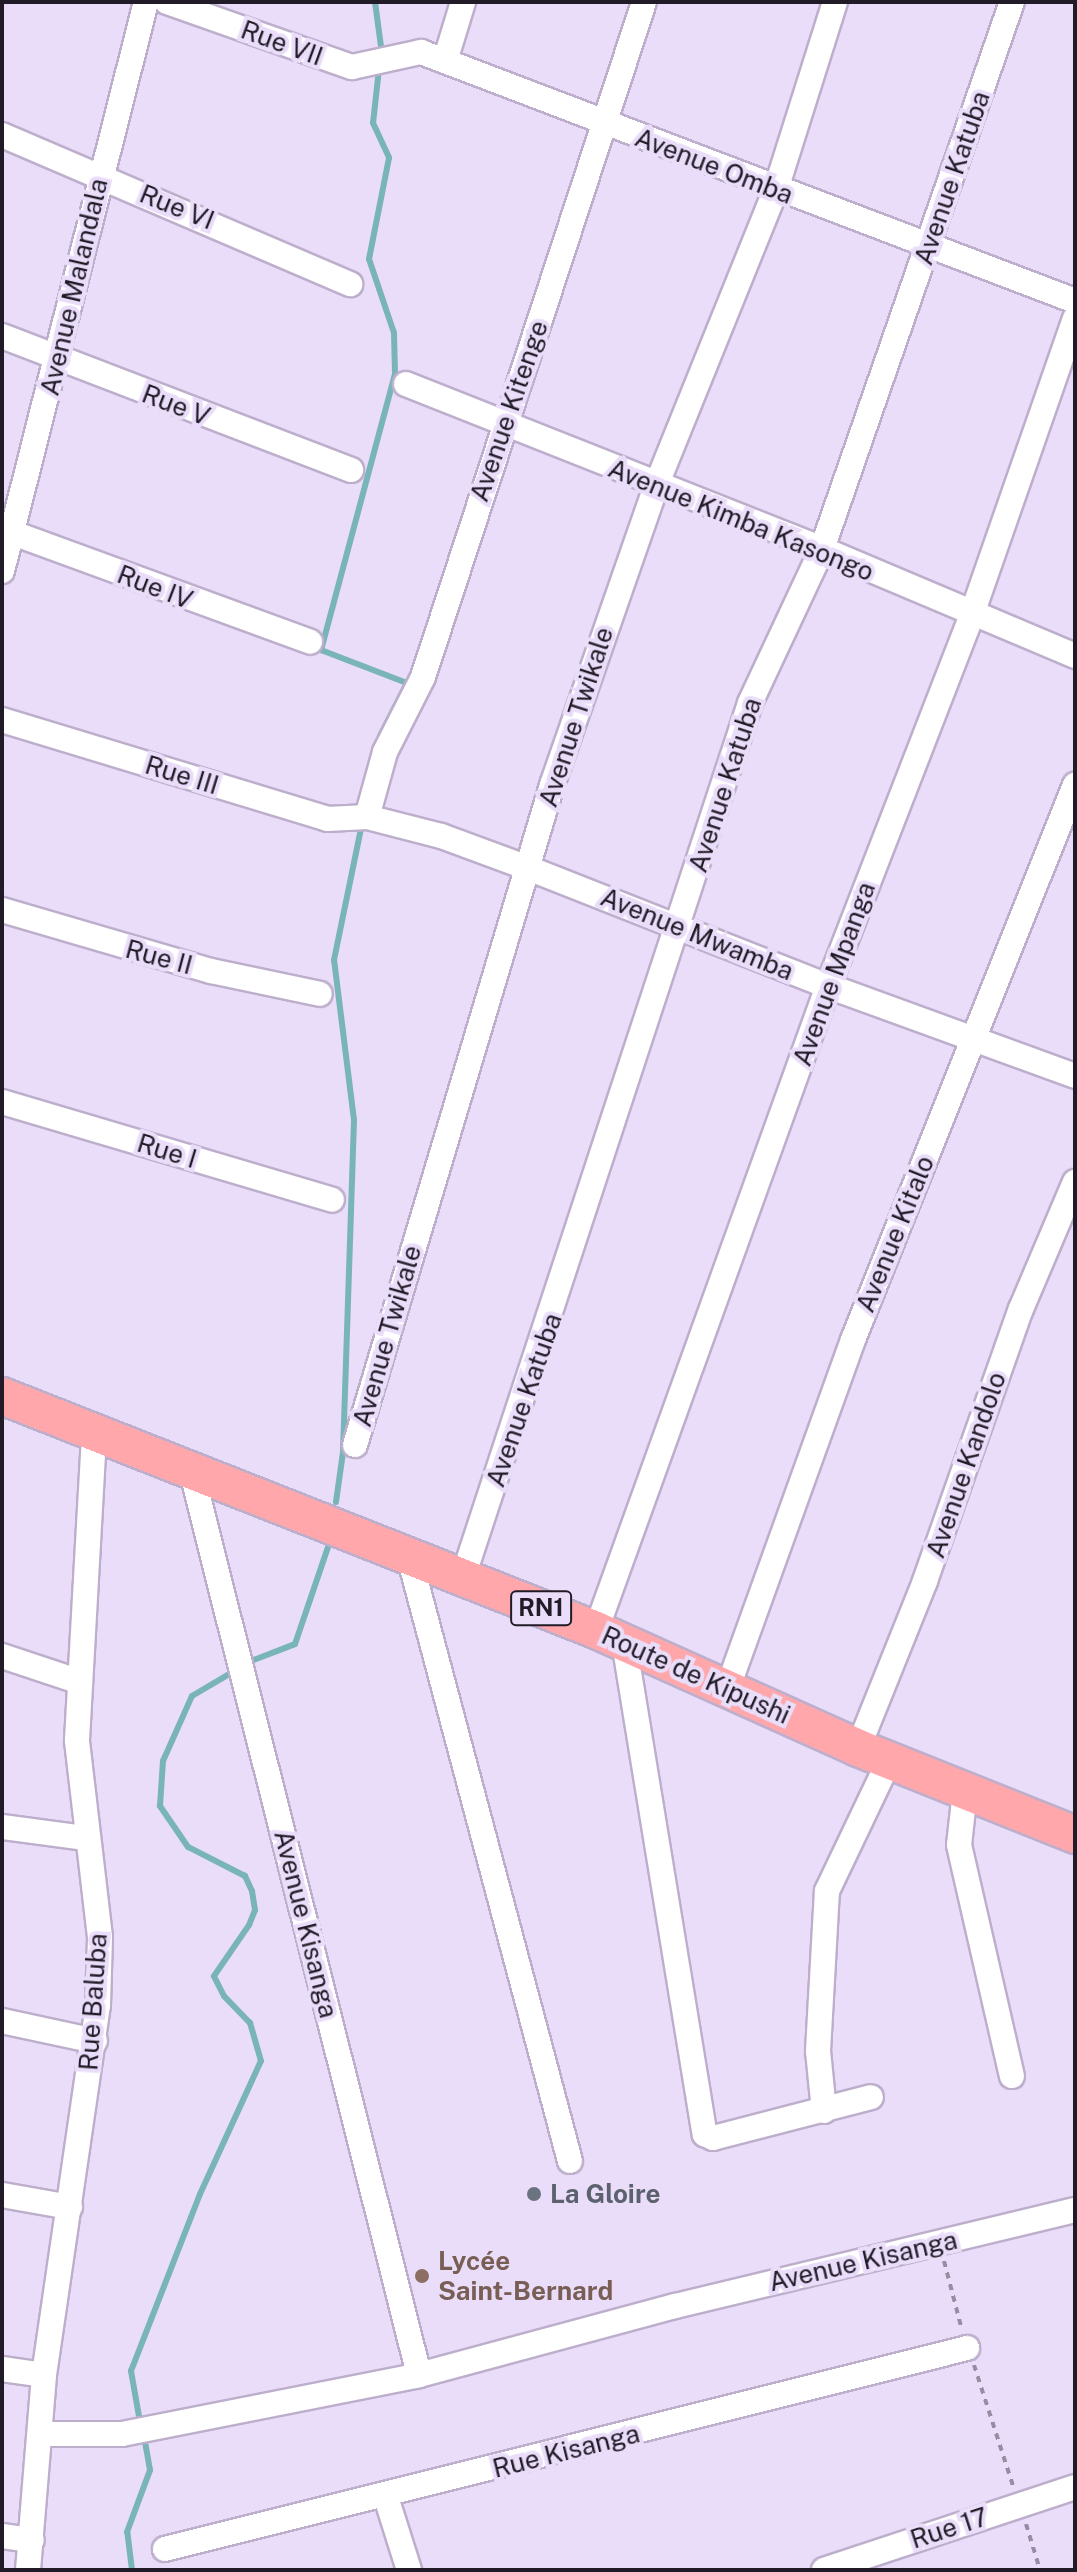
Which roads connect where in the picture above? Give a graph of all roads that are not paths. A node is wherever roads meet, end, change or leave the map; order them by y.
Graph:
1 (146, 2) edge
2 (167, 2) edge
3 (463, 2) edge
4 (644, 2) edge
5 (835, 2) edge
6 (1012, 2) edge
7 (445, 61) junction
8 (352, 67) joint
9 (607, 126) junction
10 (2, 135) edge
11 (99, 178) junction
12 (776, 189) junction
13 (928, 249) junction
14 (350, 284) dead end
15 (1075, 301) edge
16 (1075, 318) edge
17 (2, 336) edge
18 (58, 361) junction
19 (406, 384) dead end
20 (504, 424) junction
21 (351, 470) dead end
22 (656, 486) junction
23 (7, 531) edge
24 (822, 549) junction
25 (2, 571) edge
26 (972, 614) junction
27 (310, 642) dead end
28 (1075, 656) edge
29 (2, 720) edge
30 (1075, 785) edge
31 (365, 819) junction
32 (528, 868) junction
33 (2, 910) edge
34 (679, 927) junction
35 (828, 986) junction
36 (320, 994) dead end
37 (976, 1036) junction
38 (1075, 1076) edge
39 (2, 1102) edge
40 (1075, 1182) edge
41 (332, 1200) dead end
42 (2, 1396) edge
43 (94, 1433) junction
44 (355, 1445) dead end
45 (192, 1473) junction
46 (409, 1556) junction
47 (463, 1577) junction
48 (610, 1636) junction
49 (2, 1656) edge
50 (80, 1682) junction
51 (728, 1687) junction
52 (874, 1753) junction
53 (965, 1791) junction
54 (2, 1827) edge
55 (1075, 1835) edge
56 (85, 1838) junction
57 (2, 2021) edge
58 (95, 2041) junction
59 (1012, 2076) dead end
60 (871, 2097) dead end
61 (824, 2111) junction
62 (570, 2161) dead end
63 (2, 2195) edge
64 (70, 2207) junction
65 (1075, 2210) edge
66 (967, 2348) road end
67 (2, 2369) edge
68 (44, 2375) junction
69 (419, 2375) junction
70 (40, 2434) junction
71 (1075, 2487) edge
72 (386, 2497) junction
73 (2, 2536) edge
74 (32, 2540) junction
75 (165, 2549) dead end
76 (28, 2570) edge
77 (409, 2570) edge
78 (824, 2570) edge

1 - 11 street, Avenue Malandala
2 - 8 street, Rue VII
3 - 7 street
4 - 9 street, Avenue Kitenge
5 - 12 street, Avenue Twikale
6 - 13 street, Avenue Katuba
7 - 8 street, Avenue Omba
7 - 9 street, Avenue Omba
9 - 12 street, Avenue Omba
9 - 20 street, Avenue Kitenge
10 - 11 street, Rue VI
11 - 14 street, Rue VI
11 - 18 street, Avenue Malandala
12 - 13 street, Avenue Omba
12 - 22 street, Avenue Twikale
13 - 15 street, Avenue Omba
13 - 24 street, Avenue Katuba
16 - 26 street, Avenue Mpanga
17 - 18 street, Rue V
18 - 21 street, Rue V
18 - 23 street, Avenue Malandala
19 - 20 street, Avenue Kimba Kasongo
20 - 22 street, Avenue Kimba Kasongo
20 - 31 street, Avenue Kitenge
22 - 24 street, Avenue Kimba Kasongo
22 - 32 street, Avenue Twikale
23 - 25 street, Avenue Malandala
23 - 27 street, Rue IV
24 - 26 street, Avenue Kimba Kasongo
24 - 34 street, Avenue Katuba
26 - 28 street, Avenue Kimba Kasongo
26 - 35 street, Avenue Mpanga
29 - 31 street, Rue III
30 - 37 street, Avenue Kitalo
31 - 32 street, Avenue Mwamba
32 - 34 street, Avenue Mwamba
32 - 44 street, Avenue Twikale
33 - 36 street, Rue II
34 - 35 street, Avenue Mwamba
34 - 47 street, Avenue Katuba
35 - 37 street, Avenue Mwamba
35 - 48 street, Avenue Mpanga
37 - 38 street, Avenue Mwamba
37 - 51 street, Avenue Kitalo
39 - 41 street, Rue I
40 - 52 street, Avenue Kandolo
42 - 43 highway, Route de Kipushi / RN1
43 - 45 highway, Route de Kipushi / RN1
43 - 50 street, Rue Baluba
45 - 46 highway, Route de Kipushi / RN1
45 - 69 street, Avenue Kisanga
46 - 47 highway, Route de Kipushi / RN1
46 - 62 street
47 - 48 highway, Route de Kipushi / RN1
48 - 51 highway, Route de Kipushi / RN1
48 - 61 street
49 - 50 street
50 - 56 street, Rue Baluba
51 - 52 highway, Route de Kipushi / RN1
52 - 53 highway, Route de Kipushi / RN1
52 - 61 street, Avenue Kandolo
53 - 55 highway, Route de Kipushi / RN1
53 - 59 street
54 - 56 street
56 - 58 street, Rue Baluba
57 - 58 street
58 - 64 street, Rue Baluba
60 - 61 street
63 - 64 street
64 - 68 street, Rue Baluba
65 - 69 street, Avenue Kisanga
66 - 72 street, Rue Kisanga
67 - 68 street
68 - 70 street, Rue Baluba
69 - 70 street, Avenue Kisanga
70 - 74 street, Rue Baluba
71 - 78 street, Rue 17
72 - 75 street, Rue Kisanga
72 - 77 street
73 - 74 street
74 - 76 street, Rue Baluba

